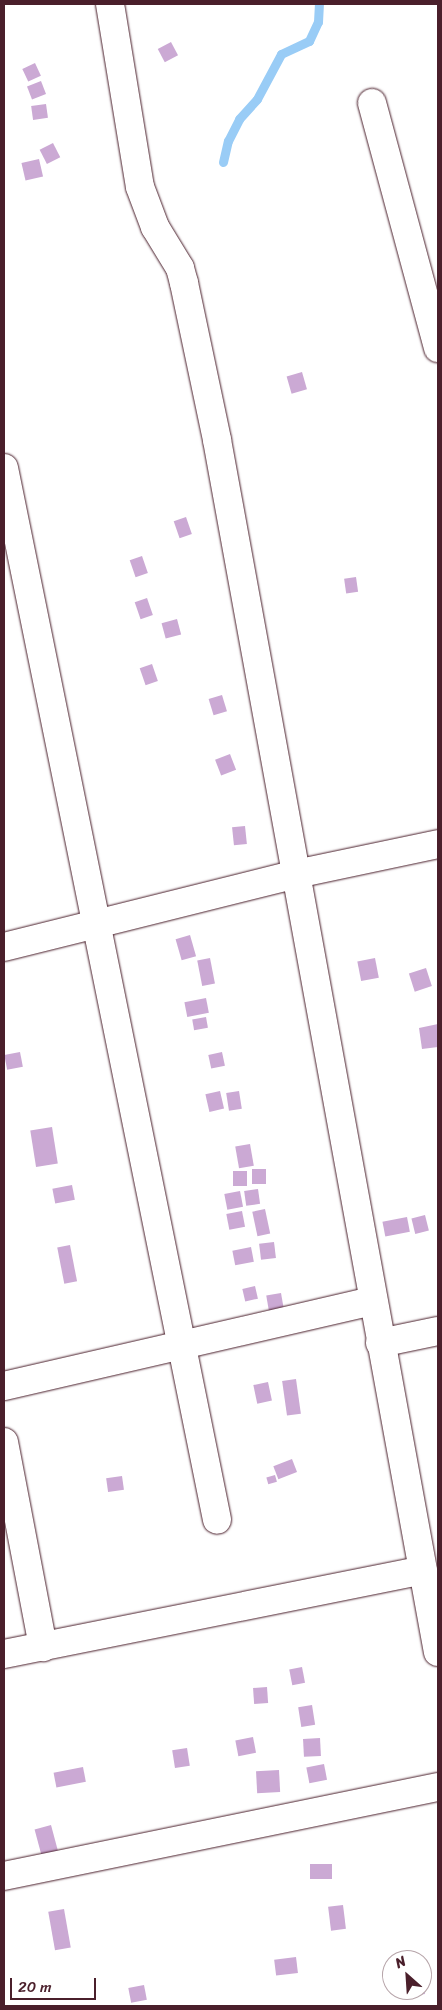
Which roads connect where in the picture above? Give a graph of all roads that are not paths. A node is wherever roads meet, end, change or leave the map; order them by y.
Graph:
1 (110, 4) edge
2 (372, 102) dead end
3 (438, 348) edge
4 (4, 468) edge
5 (438, 844) edge
6 (296, 874) junction
7 (98, 923) junction
8 (4, 947) edge
9 (373, 1301) junction
10 (438, 1331) edge
11 (380, 1343) junction
12 (182, 1345) junction
13 (4, 1386) edge
14 (4, 1442) edge
15 (217, 1520) dead end
16 (423, 1570) junction
17 (43, 1647) junction
18 (438, 1652) edge
19 (4, 1654) edge
20 (438, 1787) edge
21 (4, 1876) edge

1 - 6 street
2 - 3 street
4 - 7 street
5 - 6 street
6 - 7 street
6 - 9 street
7 - 8 street
7 - 12 street
9 - 11 street
9 - 12 street
10 - 11 street
11 - 16 street
12 - 13 street
12 - 15 street
14 - 17 street
16 - 17 street
16 - 18 street
17 - 19 street
20 - 21 street

